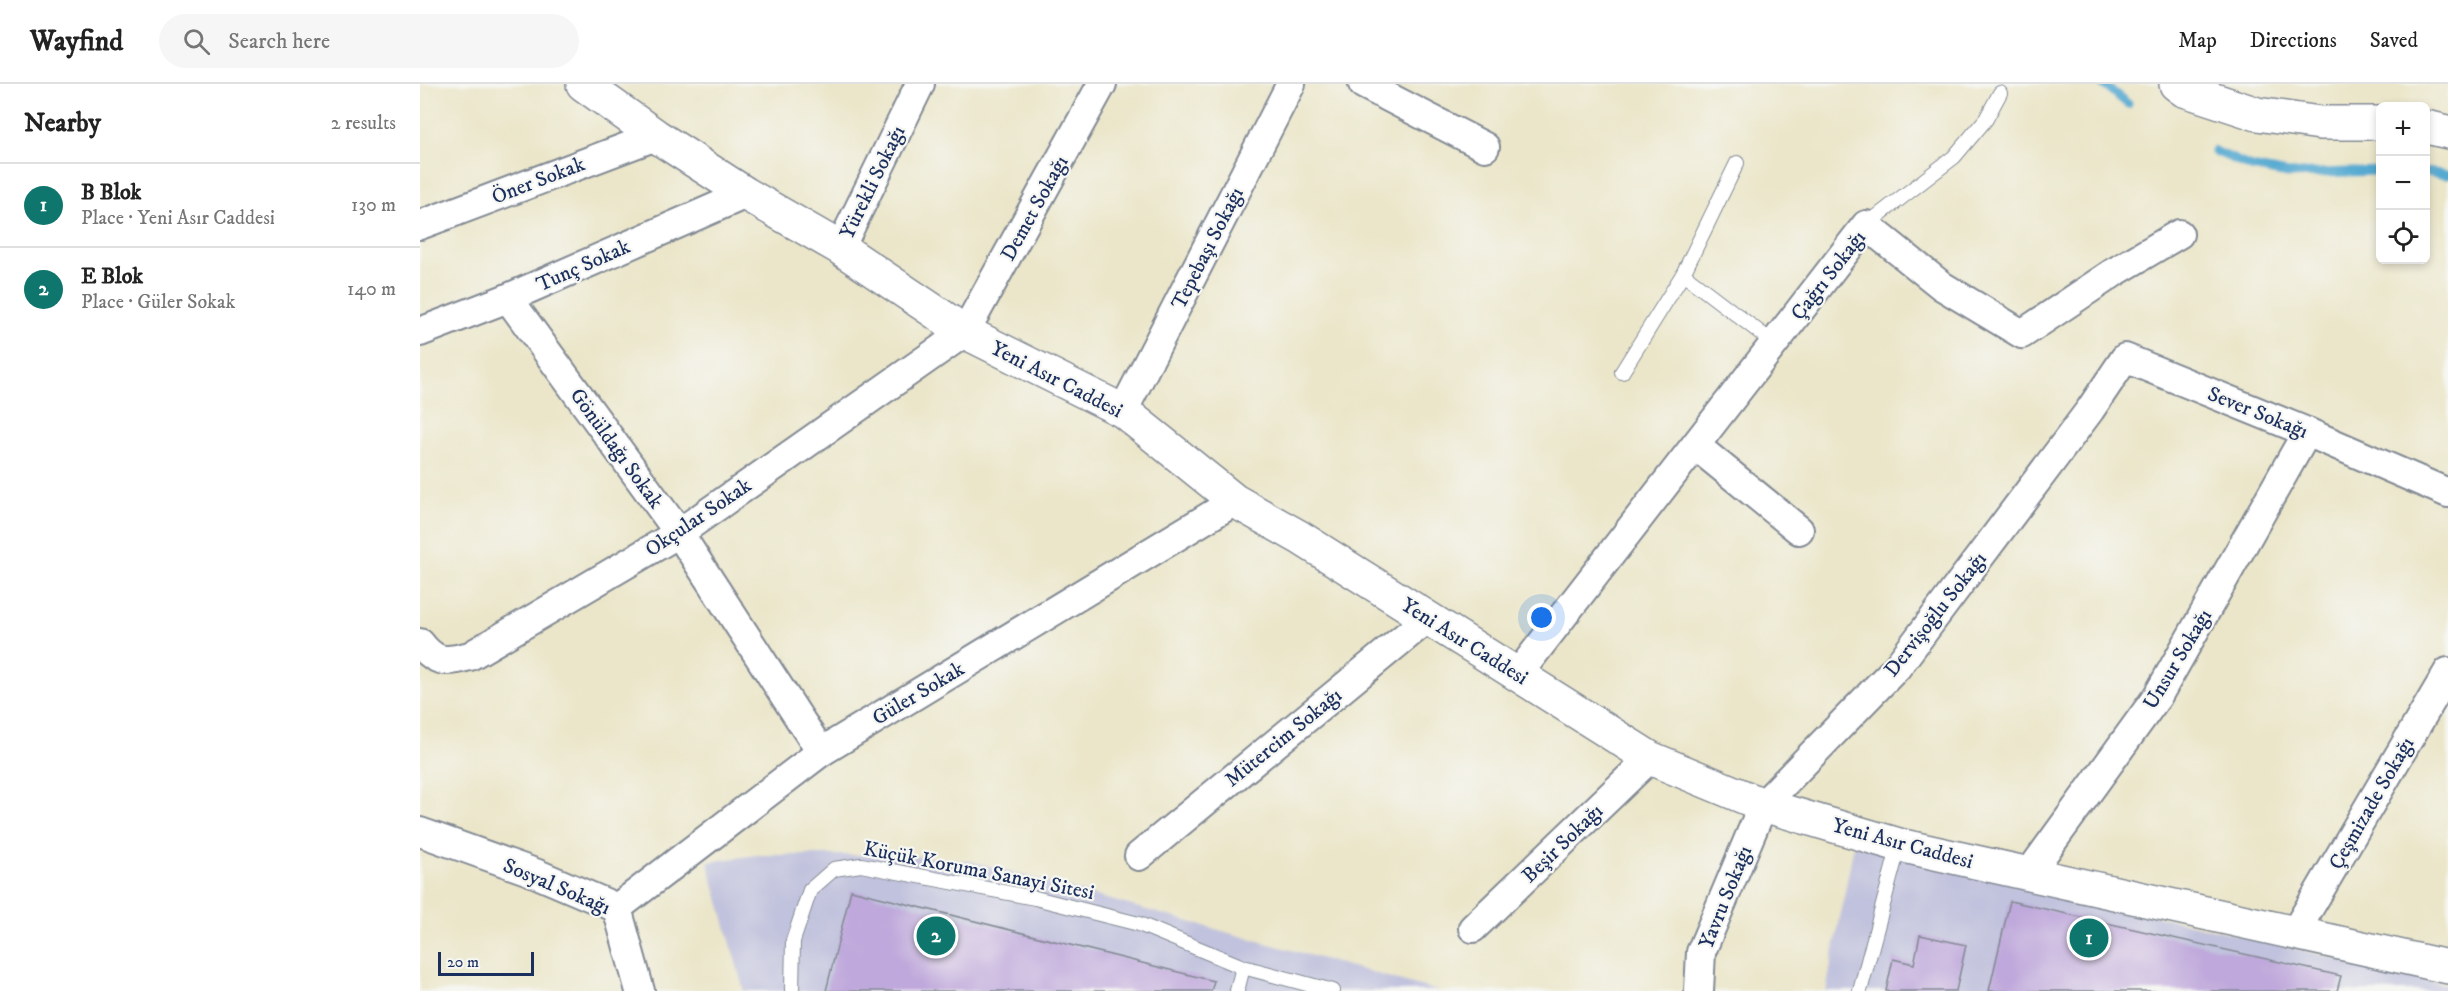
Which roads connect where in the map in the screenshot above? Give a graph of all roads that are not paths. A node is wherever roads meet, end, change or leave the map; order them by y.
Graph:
1 (583, 84) edge
2 (920, 84) edge
3 (1102, 84) edge
4 (1291, 84) edge
5 (1363, 84) edge
6 (2176, 84) edge
7 (2000, 93) dead end
8 (2376, 123) edge
9 (2430, 128) edge
10 (2448, 132) edge
11 (656, 136) junction
12 (1485, 147) dead end
13 (1737, 163) dead end
14 (746, 194) junction
15 (420, 225) edge
16 (1866, 225) junction
17 (2179, 234) dead end
18 (840, 248) junction
19 (1683, 274) junction
20 (508, 298) junction
21 (420, 332) edge
22 (965, 332) junction
23 (1775, 344) junction
24 (1622, 372) dead end
25 (2090, 410) joint
26 (1124, 411) junction
27 (2307, 432) junction
28 (1696, 446) junction
29 (2448, 493) edge
30 (1235, 501) junction
31 (1799, 530) dead end
32 (678, 533) junction
33 (1428, 618) junction
34 (420, 643) edge
35 (2448, 672) edge
36 (1518, 674) junction
37 (821, 752) junction
38 (1650, 758) junction
39 (1763, 805) junction
40 (420, 832) edge
41 (1899, 845) junction
42 (1138, 856) dead end
43 (2028, 875) junction
44 (617, 908) junction
45 (1473, 928) dead end
46 (2294, 934) junction
47 (1243, 967) junction
48 (2448, 967) edge
49 (640, 991) edge
50 (792, 991) edge
51 (1237, 991) edge
52 (1333, 991) edge
53 (1699, 991) edge
54 (1860, 991) edge

1 - 11 street, Yeni Asır Caddesi
2 - 18 street, Yürekli Sokağı
3 - 22 street, Demet Sokağı
4 - 26 street, Tepebaşı Sokağı
5 - 12 street
6 - 8 street
7 - 16 lane
9 - 10 street
11 - 14 street, Yeni Asır Caddesi
11 - 15 street, Öner Sokak
13 - 19 lane
14 - 18 street, Yeni Asır Caddesi
14 - 20 street, Tunç Sokak
16 - 17 street, Çağrı Sokağı
16 - 23 street, Çağrı Sokağı
18 - 22 street, Yeni Asır Caddesi
19 - 23 lane
19 - 24 lane
20 - 21 street, Tunç Sokak
20 - 32 street, Gönüldağı Sokak
22 - 26 street, Yeni Asır Caddesi
22 - 32 street, Okçular Sokak
23 - 28 street, Çağrı Sokağı
25 - 27 street, Sever Sokağı
25 - 39 street, Dervişoğlu Sokağı
26 - 30 street, Yeni Asır Caddesi
27 - 29 street, Sever Sokağı
27 - 43 street, Unsur Sokağı
28 - 31 street
28 - 36 street, Çağrı Sokağı
30 - 33 street, Yeni Asır Caddesi
30 - 37 street, Güler Sokak
32 - 34 street, Okçular Sokak
32 - 37 street, Gönüldağı Sokak
33 - 36 street, Yeni Asır Caddesi
33 - 42 street, Mütercim Sokağı
35 - 46 street, Çeşmizade Sokağı
36 - 38 street, Yeni Asır Caddesi
37 - 44 street, Güler Sokak
38 - 39 street, Yeni Asır Caddesi
38 - 45 street, Beşir Sokağı
39 - 41 street, Yeni Asır Caddesi
39 - 53 street, Yavru Sokağı
40 - 44 street, Sosyal Sokağı
41 - 43 street, Yeni Asır Caddesi
41 - 54 lane
43 - 46 street, Yeni Asır Caddesi
44 - 49 street, Sosyal Sokağı
46 - 48 street, Yeni Asır Caddesi
47 - 50 lane, Küçük Koruma Sanayi Sitesi
47 - 51 lane
47 - 52 lane, Küçük Koruma Sanayi Sitesi

